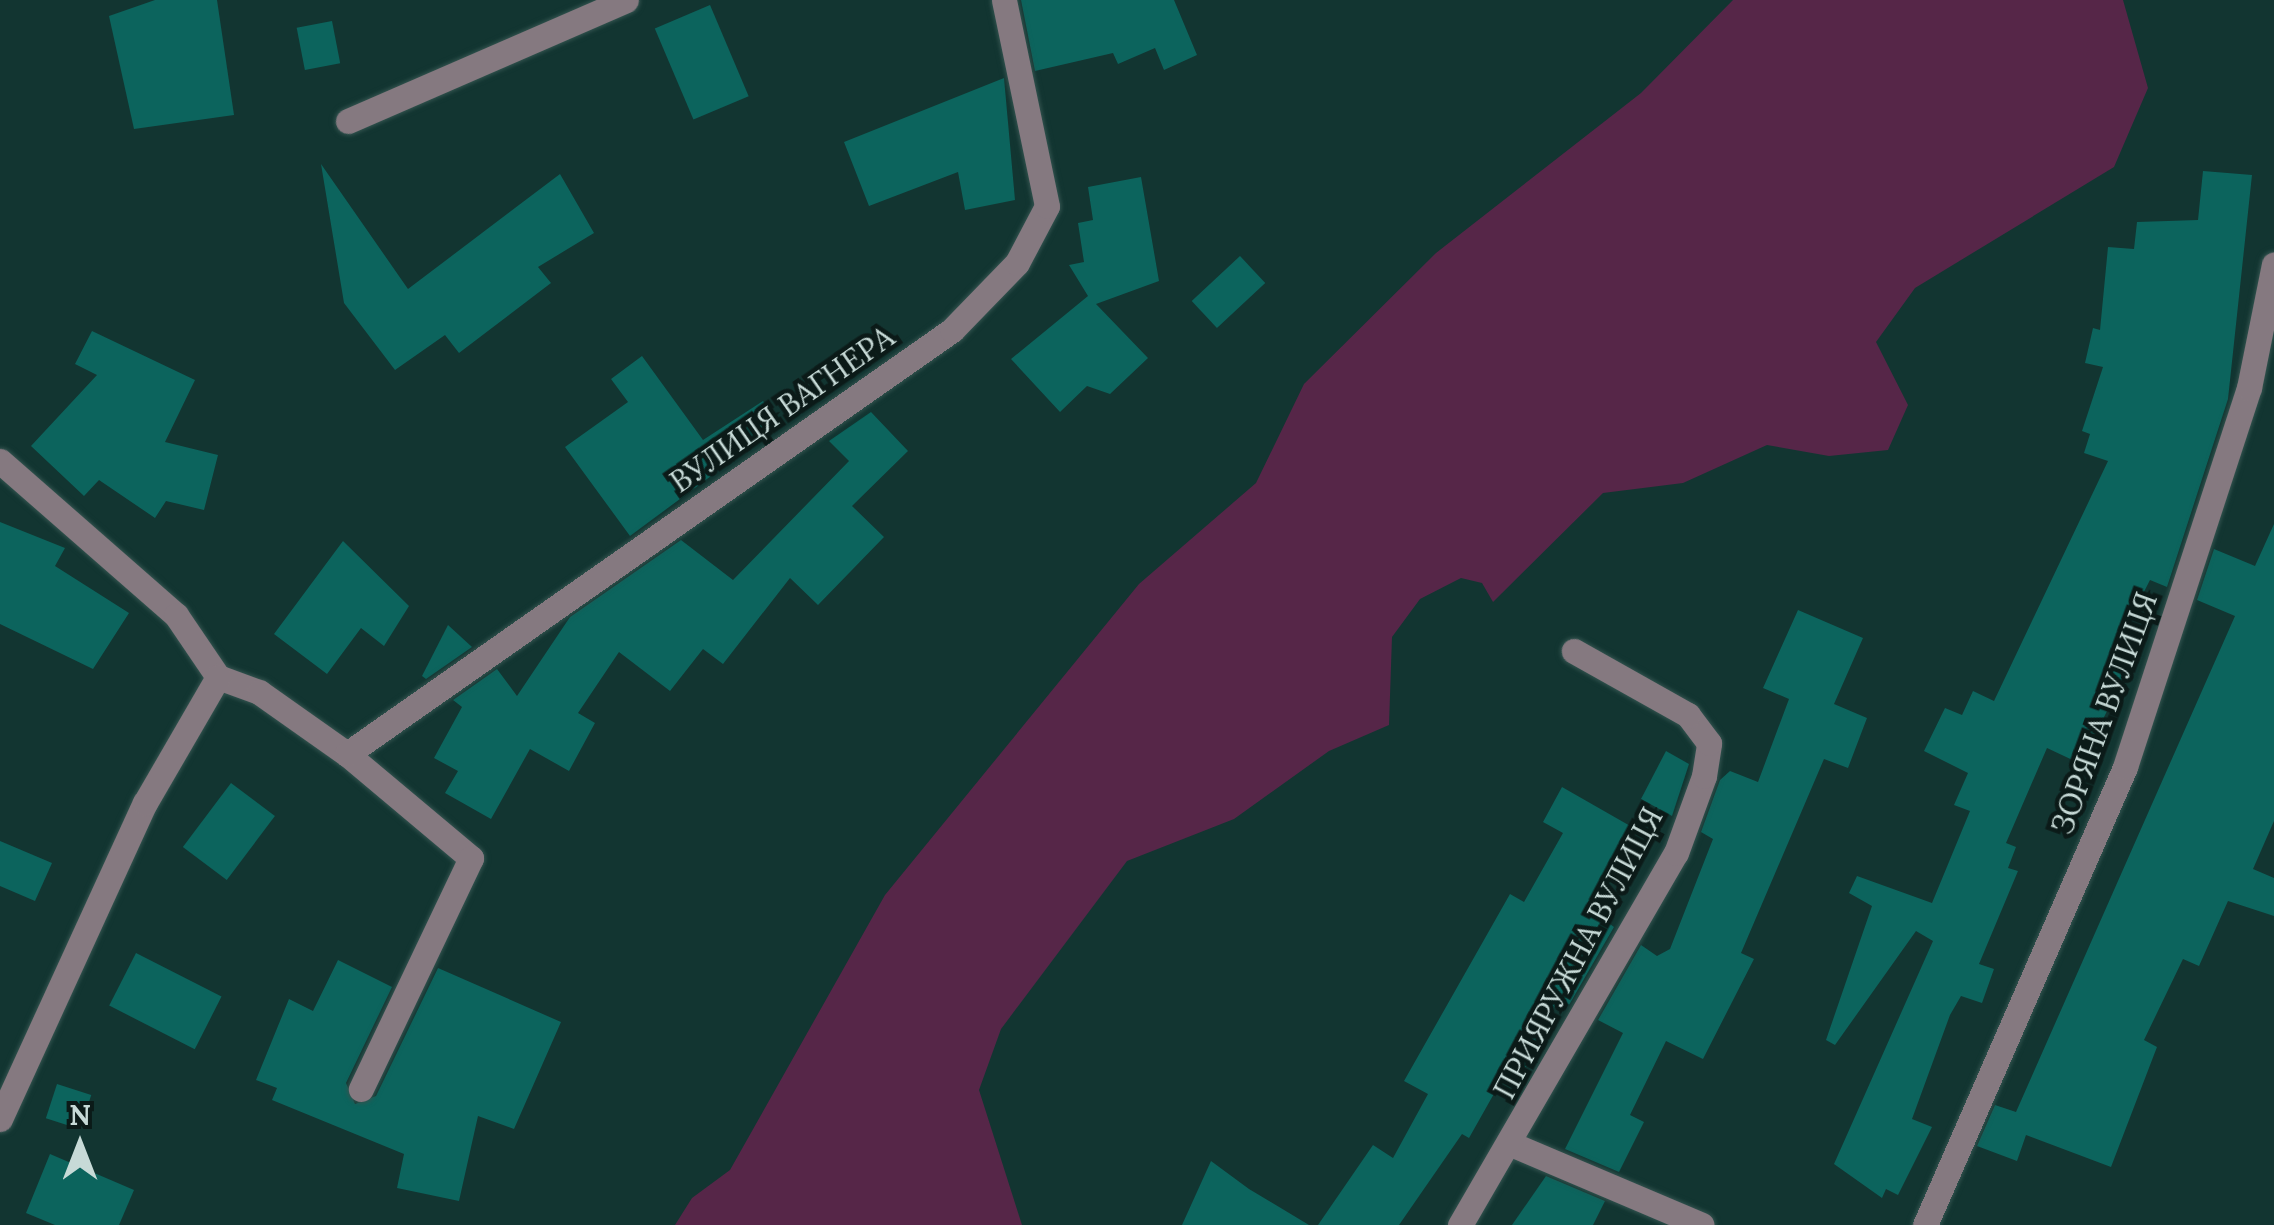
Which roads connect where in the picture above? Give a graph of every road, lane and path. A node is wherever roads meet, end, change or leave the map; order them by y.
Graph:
1 (626, 0) edge
2 (1004, 0) edge
3 (348, 121) dead end
4 (2274, 264) edge
5 (0, 461) edge
6 (1574, 651) dead end
7 (218, 677) junction
8 (347, 754) junction
9 (361, 1090) dead end
10 (0, 1119) edge
11 (1511, 1144) junction
12 (1460, 1225) edge
13 (1702, 1225) edge
14 (1925, 1225) edge

1 - 3 street
2 - 8 street, ВУЛИЦЯ ВАГНЕРА
4 - 14 street, ЗОРЯНА ВУЛИЦЯ
5 - 7 street
6 - 11 street, ПРИЯРУЖНА ВУЛИЦЯ
7 - 8 street
7 - 10 street
8 - 9 street
11 - 12 street, ПРИЯРУЖНА ВУЛИЦЯ
11 - 13 street

